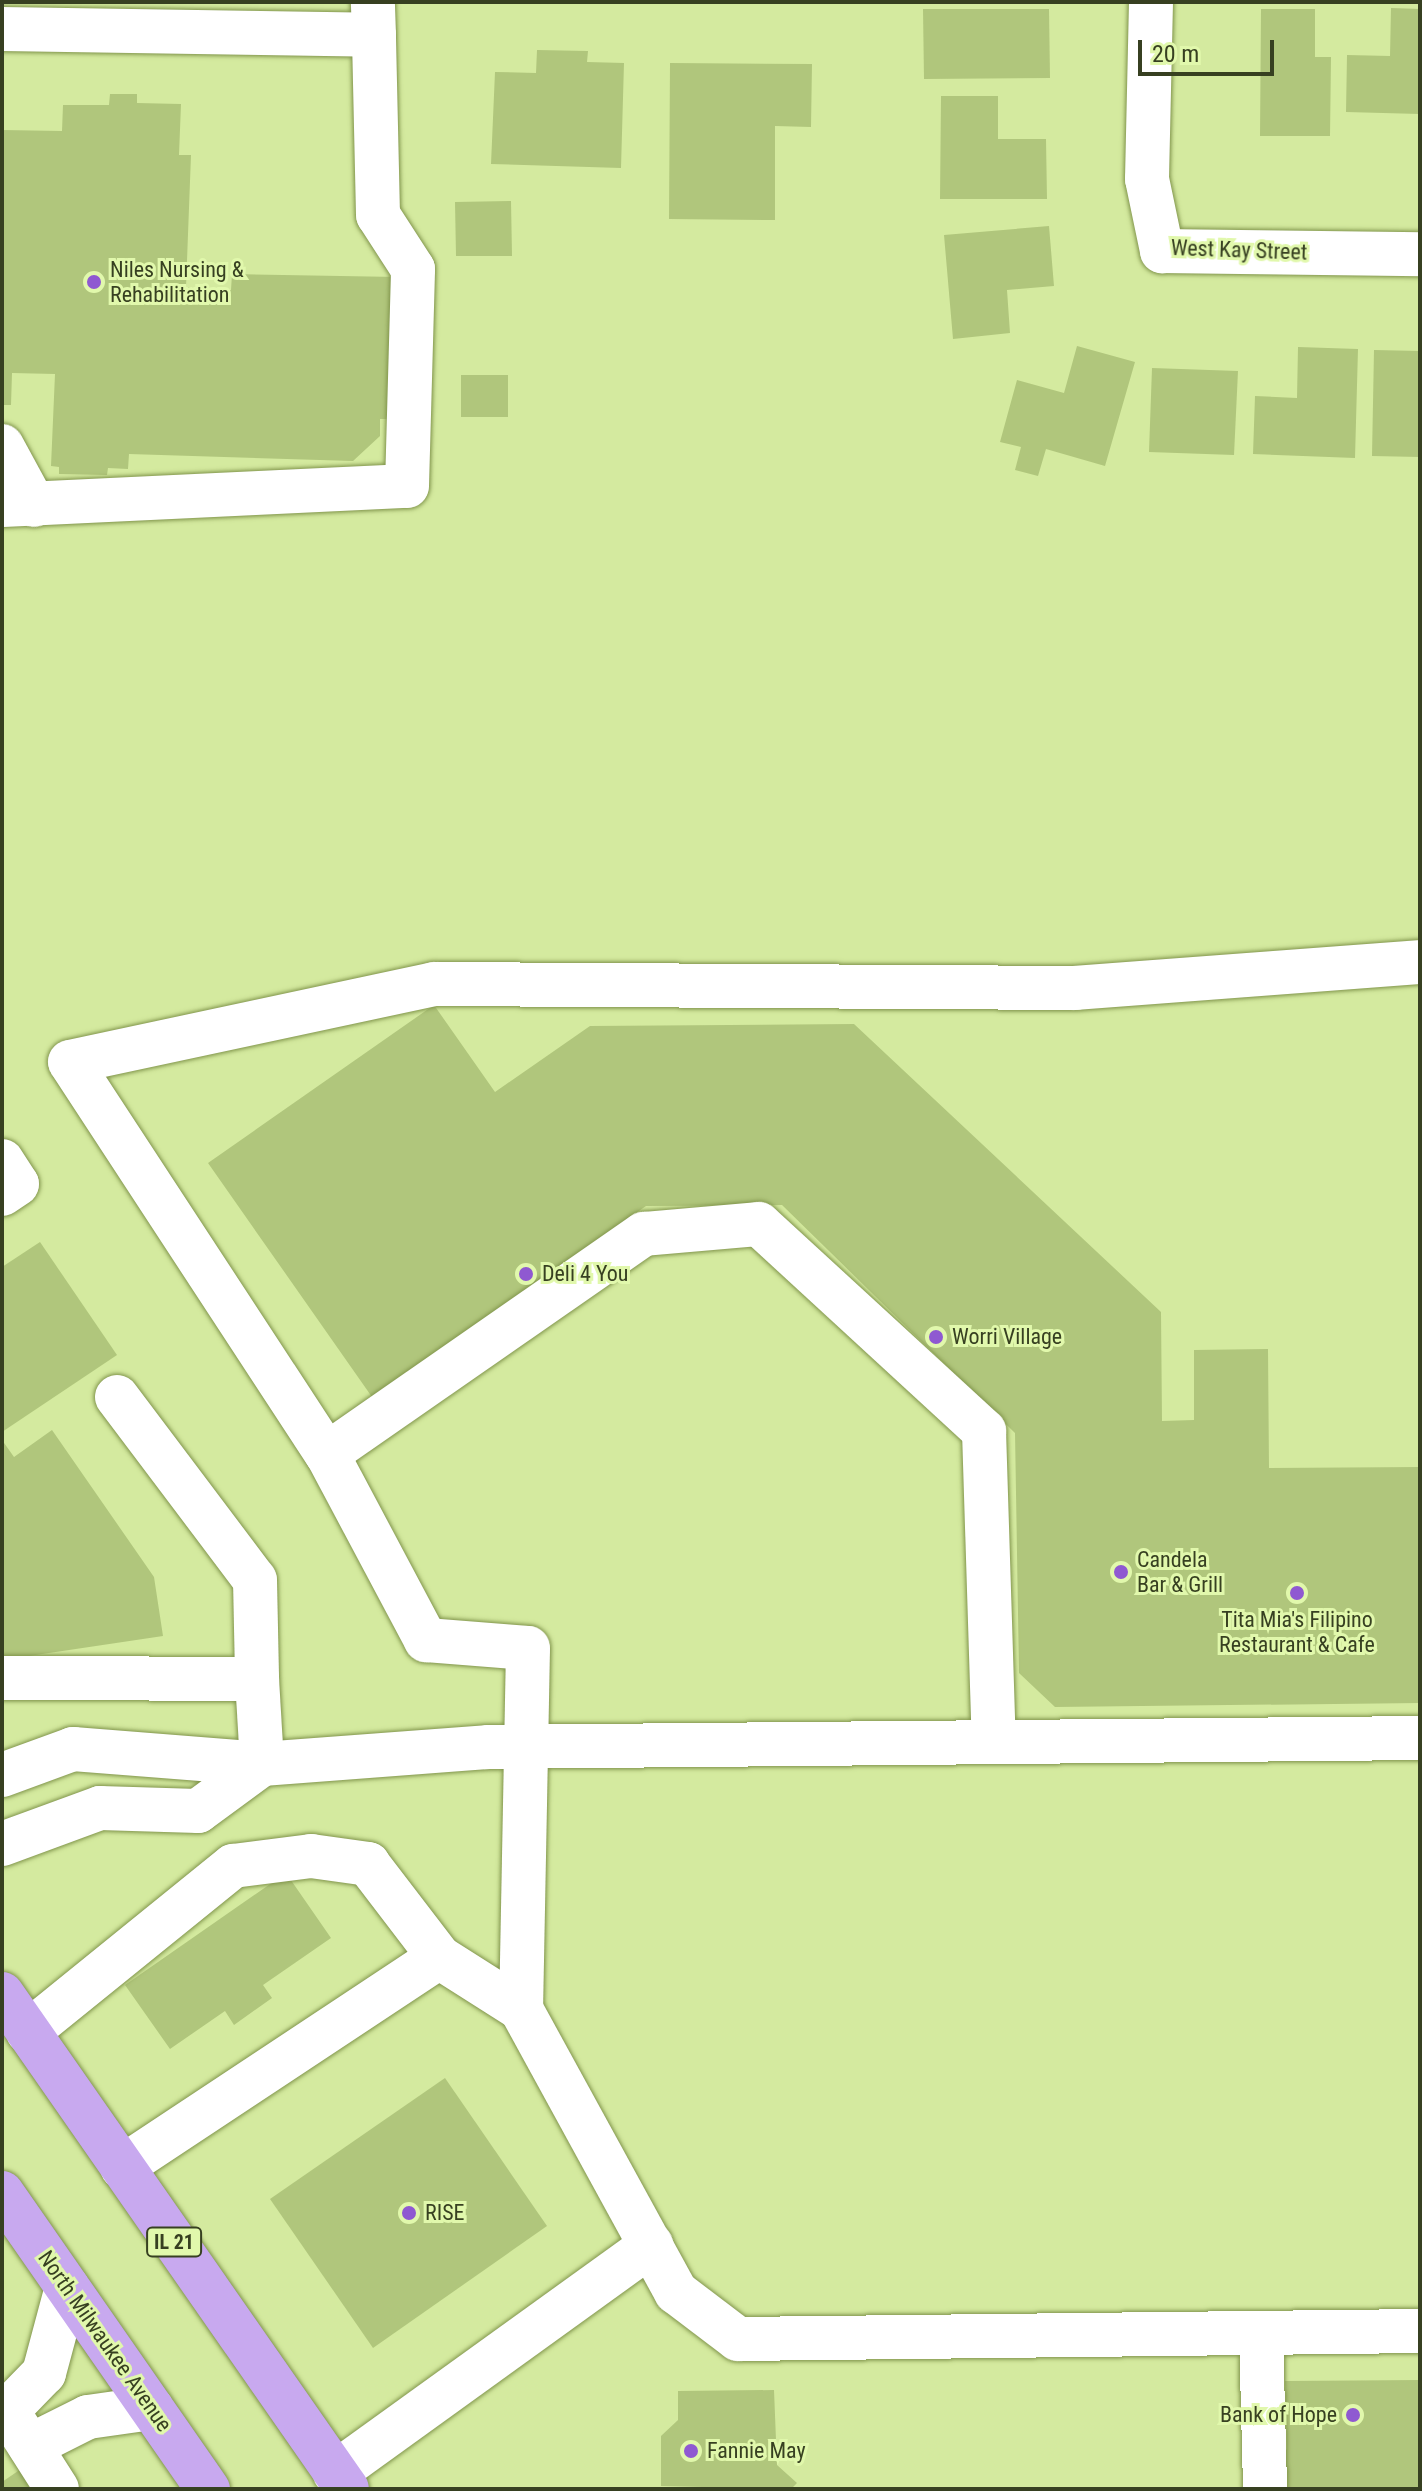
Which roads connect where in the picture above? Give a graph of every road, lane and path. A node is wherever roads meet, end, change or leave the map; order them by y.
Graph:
1 (1151, 2) edge
2 (373, 19) edge
3 (2, 29) edge
4 (1420, 254) edge
5 (2, 446) edge
6 (18, 505) edge
7 (1420, 962) edge
8 (2, 1161) edge
9 (2, 1194) edge
10 (117, 1397) dead end
11 (327, 1454) junction
12 (2, 1678) edge
13 (257, 1679) junction
14 (1420, 1738) edge
15 (994, 1742) junction
16 (525, 1747) junction
17 (262, 1764) junction
18 (2, 1775) edge
19 (2, 1844) edge
20 (439, 1957) junction
21 (2, 1994) edge
22 (521, 2009) junction
23 (28, 2032) junction
24 (122, 2167) junction
25 (2, 2193) edge
26 (651, 2245) junction
27 (67, 2287) junction
28 (1420, 2331) edge
29 (1261, 2333) junction
30 (151, 2408) junction
31 (13, 2421) edge
32 (341, 2481) edge
33 (57, 2489) edge
34 (208, 2489) edge
35 (1265, 2489) edge

1 - 4 street, West Kay Street
2 - 3 street
2 - 6 street
5 - 6 street
7 - 11 street
8 - 9 street
10 - 13 street
11 - 15 street
11 - 16 street
12 - 13 street
13 - 17 street
14 - 15 street
15 - 16 street
16 - 17 street
16 - 22 street
17 - 18 street
17 - 19 street
20 - 22 street
20 - 23 street
20 - 24 street
21 - 23 main road, IL 21
22 - 26 street
23 - 24 main road, IL 21
24 - 32 main road, IL 21
25 - 27 main road, North Milwaukee Avenue
26 - 29 street
26 - 32 street
27 - 30 main road, North Milwaukee Avenue
27 - 31 street
28 - 29 street
29 - 35 street
30 - 31 street
30 - 34 main road, North Milwaukee Avenue
31 - 33 street

